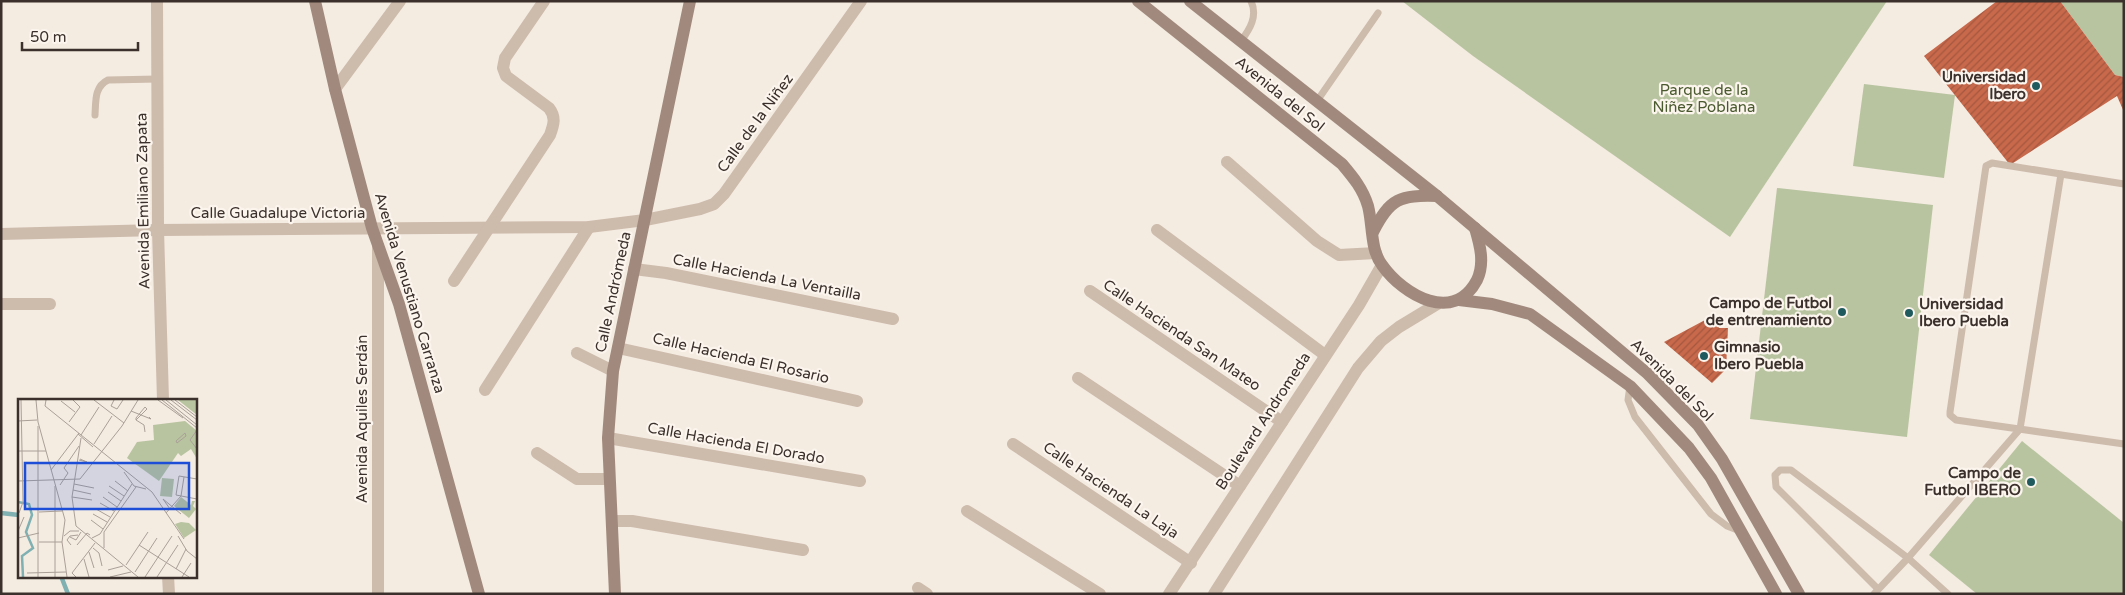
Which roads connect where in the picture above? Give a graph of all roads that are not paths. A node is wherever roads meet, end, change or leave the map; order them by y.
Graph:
1 (157, 1) edge
2 (315, 1) edge
3 (400, 1) edge
4 (544, 1) edge
5 (690, 1) edge
6 (862, 1) edge
7 (1138, 1) edge
8 (1190, 1) edge
9 (1251, 1) edge
10 (1378, 13) dead end
11 (1241, 42) junction
12 (158, 79) junction
13 (335, 89) junction
14 (1318, 101) junction
15 (95, 115) dead end
16 (1227, 162) dead end
17 (2061, 174) junction
18 (2124, 184) edge
19 (1437, 196) junction
20 (645, 220) junction
21 (588, 226) junction
22 (490, 227) junction
23 (372, 228) junction
24 (1475, 228) junction
25 (158, 230) junction
26 (1157, 230) dead end
27 (1373, 232) junction
28 (1, 234) edge
29 (378, 245) junction
30 (1379, 259) junction
31 (634, 269) junction
32 (454, 281) dead end
33 (1090, 291) dead end
34 (1459, 300) junction
35 (1, 304) edge
36 (50, 304) dead end
37 (1437, 304) junction
38 (894, 319) dead end
39 (618, 348) junction
40 (577, 352) dead end
41 (1325, 355) junction
42 (614, 371) junction
43 (1078, 378) dead end
44 (1630, 386) junction
45 (485, 390) dead end
46 (163, 399) edge
47 (857, 401) dead end
48 (1282, 422) junction
49 (2020, 429) junction
50 (608, 438) junction
51 (1013, 444) dead end
52 (2124, 444) edge
53 (537, 453) dead end
54 (609, 479) junction
55 (860, 481) dead end
56 (1240, 486) junction
57 (967, 511) dead end
58 (612, 521) junction
59 (1740, 531) junction
60 (803, 550) dead end
61 (1908, 558) junction
62 (1190, 563) junction
63 (168, 578) edge
64 (1876, 591) edge
65 (169, 594) edge
66 (378, 594) edge
67 (479, 594) edge
68 (615, 594) edge
69 (1100, 594) edge
70 (1170, 594) edge
71 (1214, 594) edge
72 (1776, 594) edge
73 (1799, 594) edge
74 (1948, 594) edge

1 - 12 street, Avenida Emiliano Zapata
2 - 13 main road, Avenida Venustiano Carranza
3 - 13 street
4 - 22 street
5 - 20 main road, Calle Andrómeda
6 - 20 street, Calle de la Niñez
7 - 27 main road, Avenida del Sol
8 - 11 main road, Avenida del Sol
9 - 11 lane
10 - 14 lane
11 - 14 main road, Avenida del Sol
12 - 15 lane
12 - 25 street, Avenida Emiliano Zapata
13 - 23 main road, Avenida Venustiano Carranza
14 - 19 main road, Avenida del Sol
16 - 30 street
17 - 18 lane
17 - 49 lane
17 - 49 lane
19 - 24 main road
19 - 27 main road
20 - 21 street, Calle Guadalupe Victoria
20 - 31 main road, Calle Andrómeda
21 - 22 street, Calle Guadalupe Victoria
21 - 45 street
22 - 23 street, Calle Guadalupe Victoria
22 - 32 street
23 - 25 street, Calle Guadalupe Victoria
23 - 29 main road, Avenida Venustiano Carranza
24 - 34 main road
24 - 73 main road, Avenida del Sol
25 - 28 street, Calle Guadalupe Victoria
25 - 46 street, Avenida Emiliano Zapata
26 - 41 street
27 - 30 main road
29 - 66 street, Avenida Aquiles Serdán
29 - 67 main road, Avenida Venustiano Carranza
30 - 37 main road
30 - 41 street, Boulevard Andromeda
31 - 38 street, Calle Hacienda La Ventailla
31 - 39 main road, Calle Andrómeda
33 - 48 street, Calle Hacienda San Mateo
34 - 37 main road
34 - 44 main road
35 - 36 street
37 - 71 street
39 - 42 main road, Calle Andrómeda
39 - 47 street, Calle Hacienda El Rosario
40 - 42 street
41 - 48 street, Boulevard Andromeda
42 - 50 main road, Calle Andrómeda
43 - 56 street
44 - 59 main road
44 - 59 lane
48 - 56 street, Boulevard Andromeda
49 - 52 lane
49 - 61 lane
50 - 54 main road, Calle Andrómeda
50 - 55 street, Calle Hacienda El Dorado
51 - 62 street, Calle Hacienda La Laja
53 - 54 street
54 - 58 main road, Calle Andrómeda
56 - 62 street, Boulevard Andromeda
57 - 69 street
58 - 60 street
58 - 68 main road, Calle Andrómeda
59 - 72 main road
61 - 64 lane
61 - 64 lane
61 - 74 lane
62 - 70 street, Boulevard Andromeda
63 - 65 street

